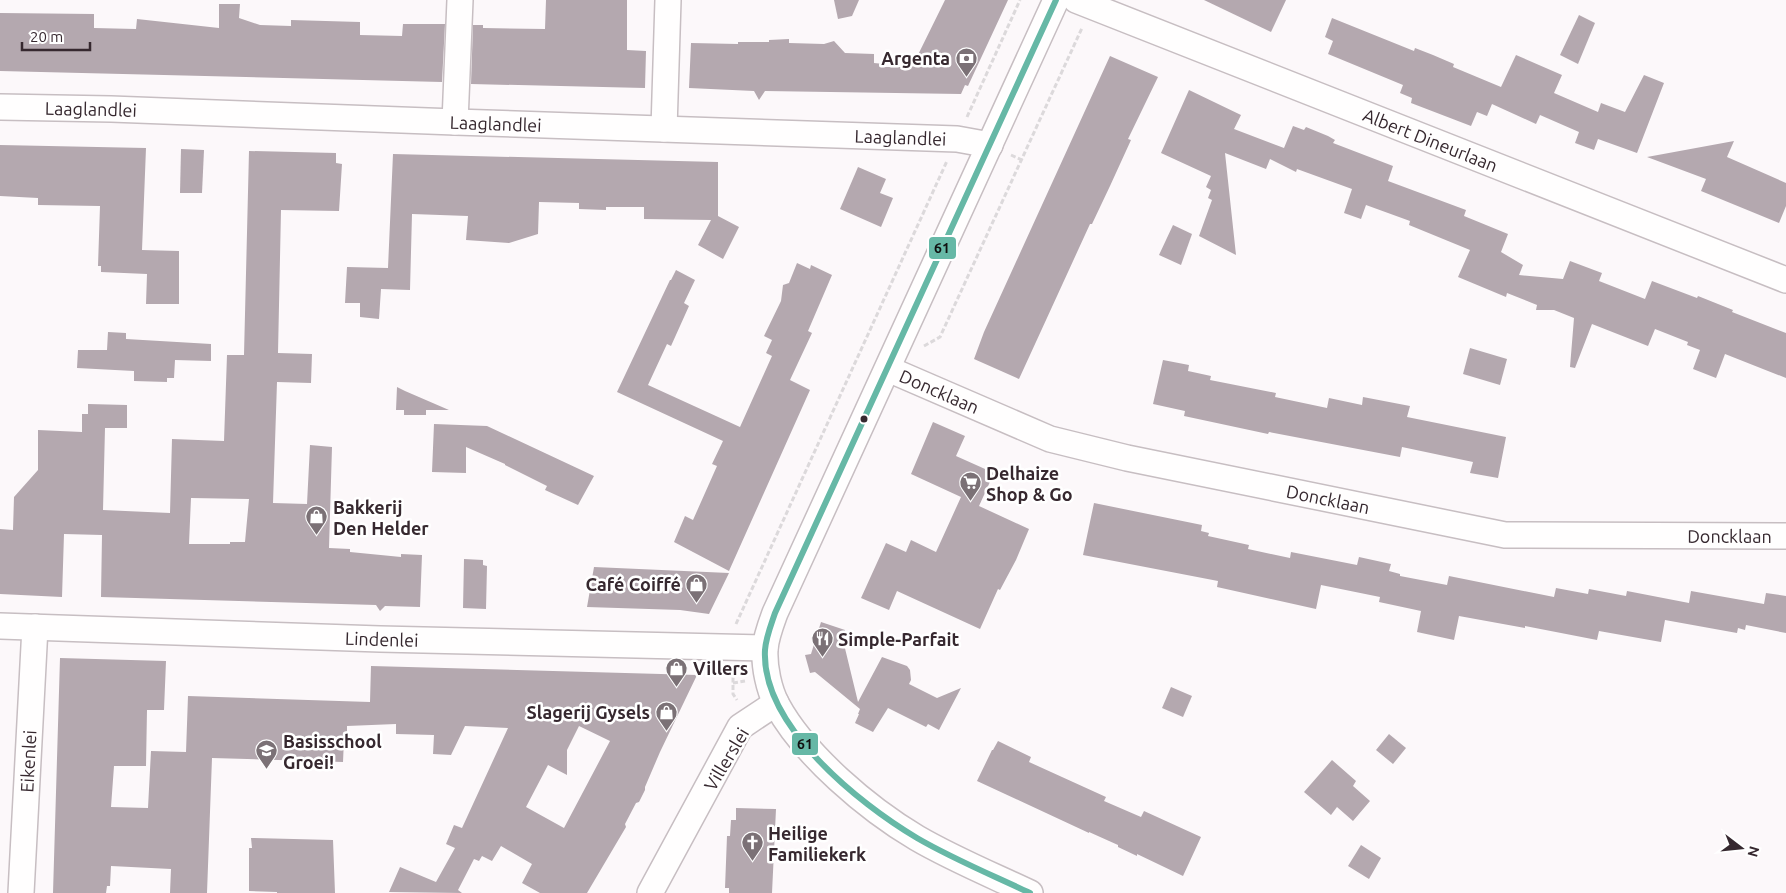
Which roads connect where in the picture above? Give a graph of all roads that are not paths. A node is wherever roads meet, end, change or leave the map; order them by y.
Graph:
1 (460, 0) edge
2 (668, 0) edge
3 (1056, 0) edge
4 (1084, 3) edge
5 (0, 107) edge
6 (455, 122) junction
7 (664, 129) junction
8 (990, 145) junction
9 (1786, 280) edge
10 (888, 369) junction
11 (1786, 536) edge
12 (0, 626) edge
13 (34, 628) junction
14 (765, 648) junction
15 (776, 703) junction
16 (21, 893) edge
17 (650, 893) edge
18 (1030, 893) edge

1 - 6 street
2 - 7 street
3 - 8 street
4 - 9 street, Albert Dineurlaan
5 - 6 street, Laaglandlei
6 - 7 street, Laaglandlei
7 - 8 street, Laaglandlei
8 - 10 street
10 - 11 street, Doncklaan
10 - 14 street
12 - 13 street, Lindenlei
13 - 14 street, Lindenlei
13 - 16 street, Eikenlei
14 - 15 street
15 - 17 street, Villerslei
15 - 18 street

